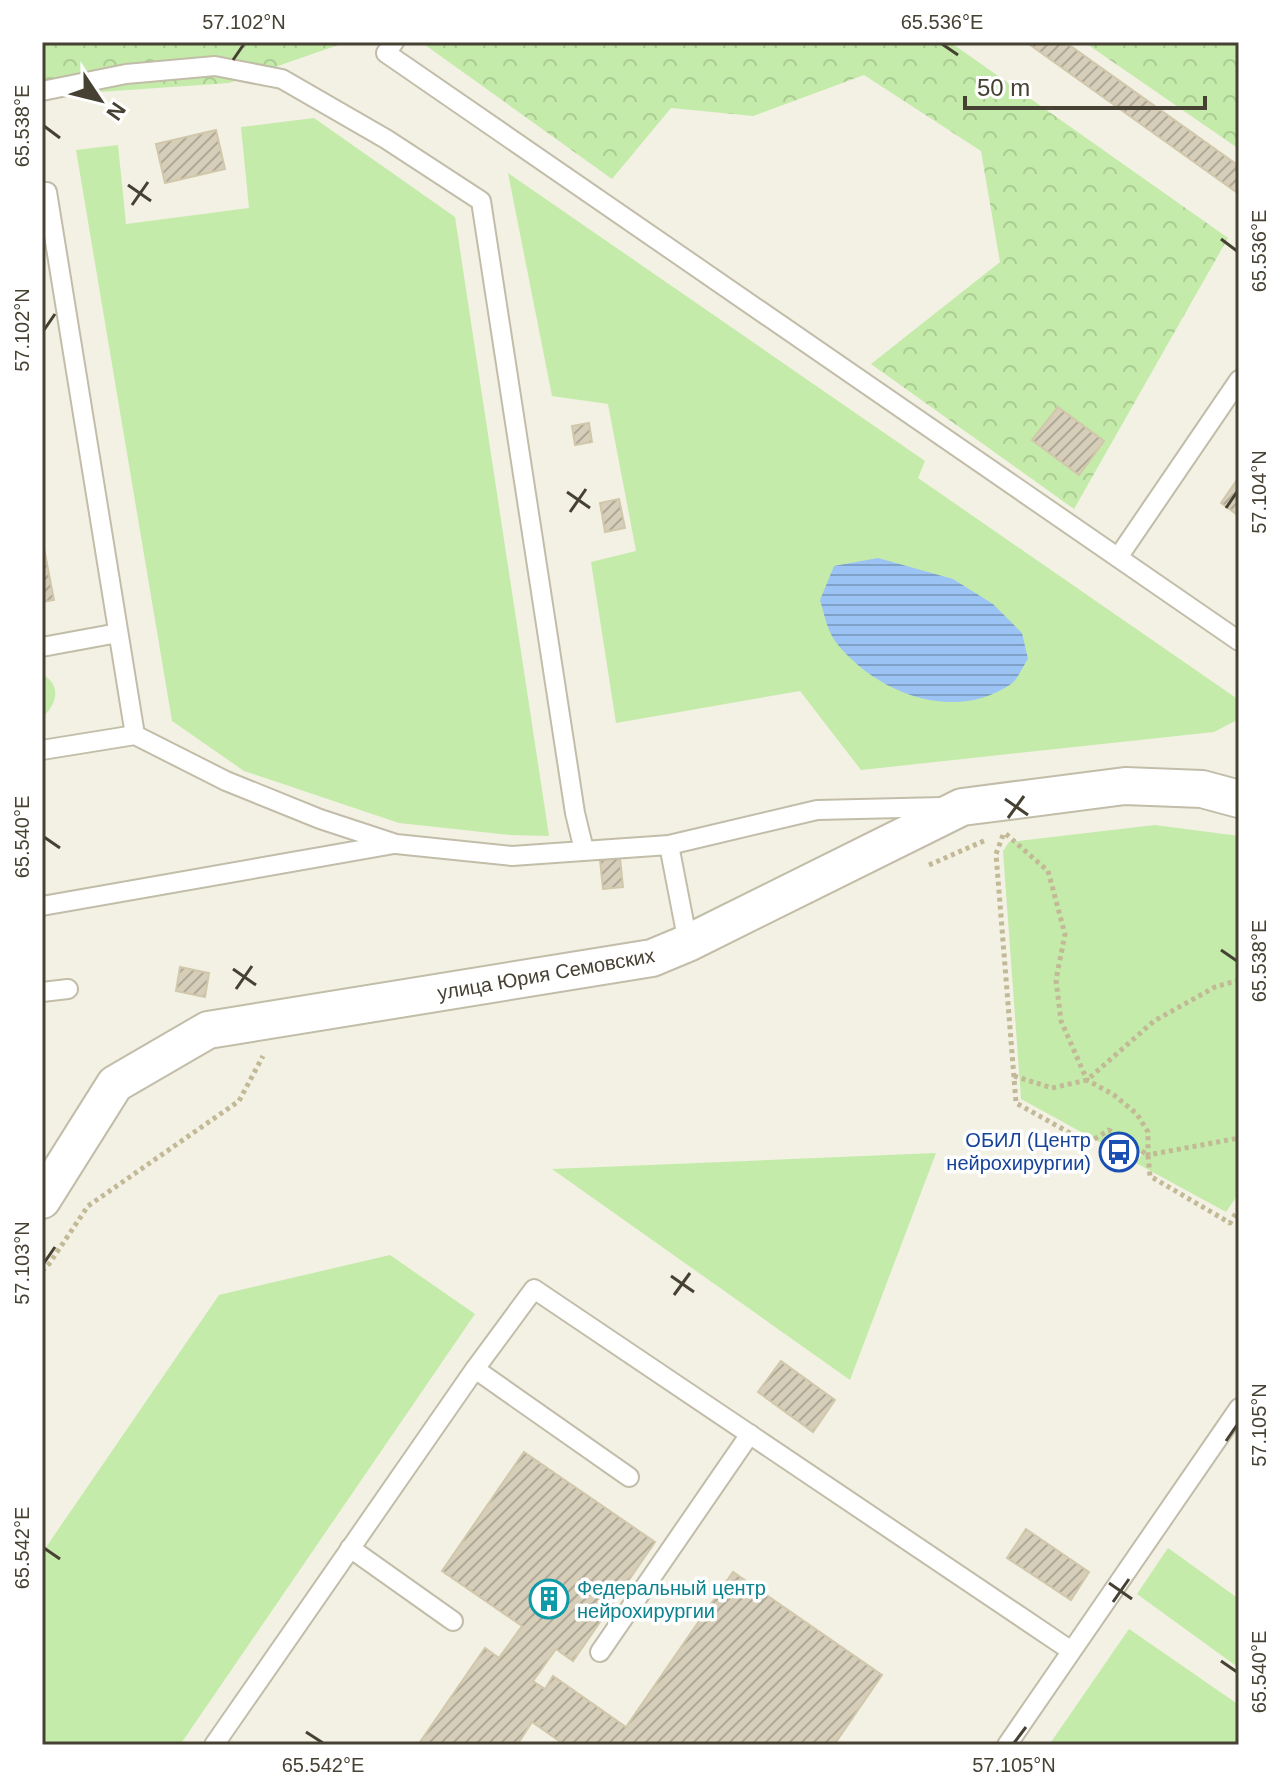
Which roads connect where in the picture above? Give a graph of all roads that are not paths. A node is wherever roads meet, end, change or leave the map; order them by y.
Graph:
1 (394, 42) edge
2 (42, 91) edge
3 (47, 192) dead end
4 (1239, 380) edge
5 (1119, 556) junction
6 (118, 633) junction
7 (1239, 641) edge
8 (42, 647) edge
9 (135, 735) junction
10 (42, 750) edge
11 (1239, 799) edge
12 (962, 807) junction
13 (396, 844) junction
14 (669, 845) junction
15 (584, 850) junction
16 (42, 906) edge
17 (688, 943) junction
18 (68, 989) dead end
19 (42, 992) edge
20 (42, 1200) edge
21 (475, 1369) junction
22 (1239, 1408) edge
23 (750, 1434) junction
24 (629, 1477) dead end
25 (350, 1548) junction
26 (453, 1621) dead end
27 (1070, 1650) junction
28 (600, 1652) dead end
29 (214, 1745) edge
30 (1007, 1745) edge

1 - 5 lane
2 - 15 lane
3 - 6 lane
4 - 5 lane
5 - 7 lane
6 - 8 lane
6 - 9 lane
9 - 10 lane
9 - 13 lane
11 - 12 street, улица Юрия Семовских
12 - 14 lane
12 - 17 street, улица Юрия Семовских
13 - 15 lane
13 - 16 lane
14 - 15 lane
14 - 17 lane
17 - 20 street, улица Юрия Семовских
18 - 19 lane
21 - 23 lane
21 - 24 lane
21 - 25 lane
22 - 27 lane
23 - 27 lane
23 - 28 lane
25 - 26 lane
25 - 29 lane
27 - 30 lane

